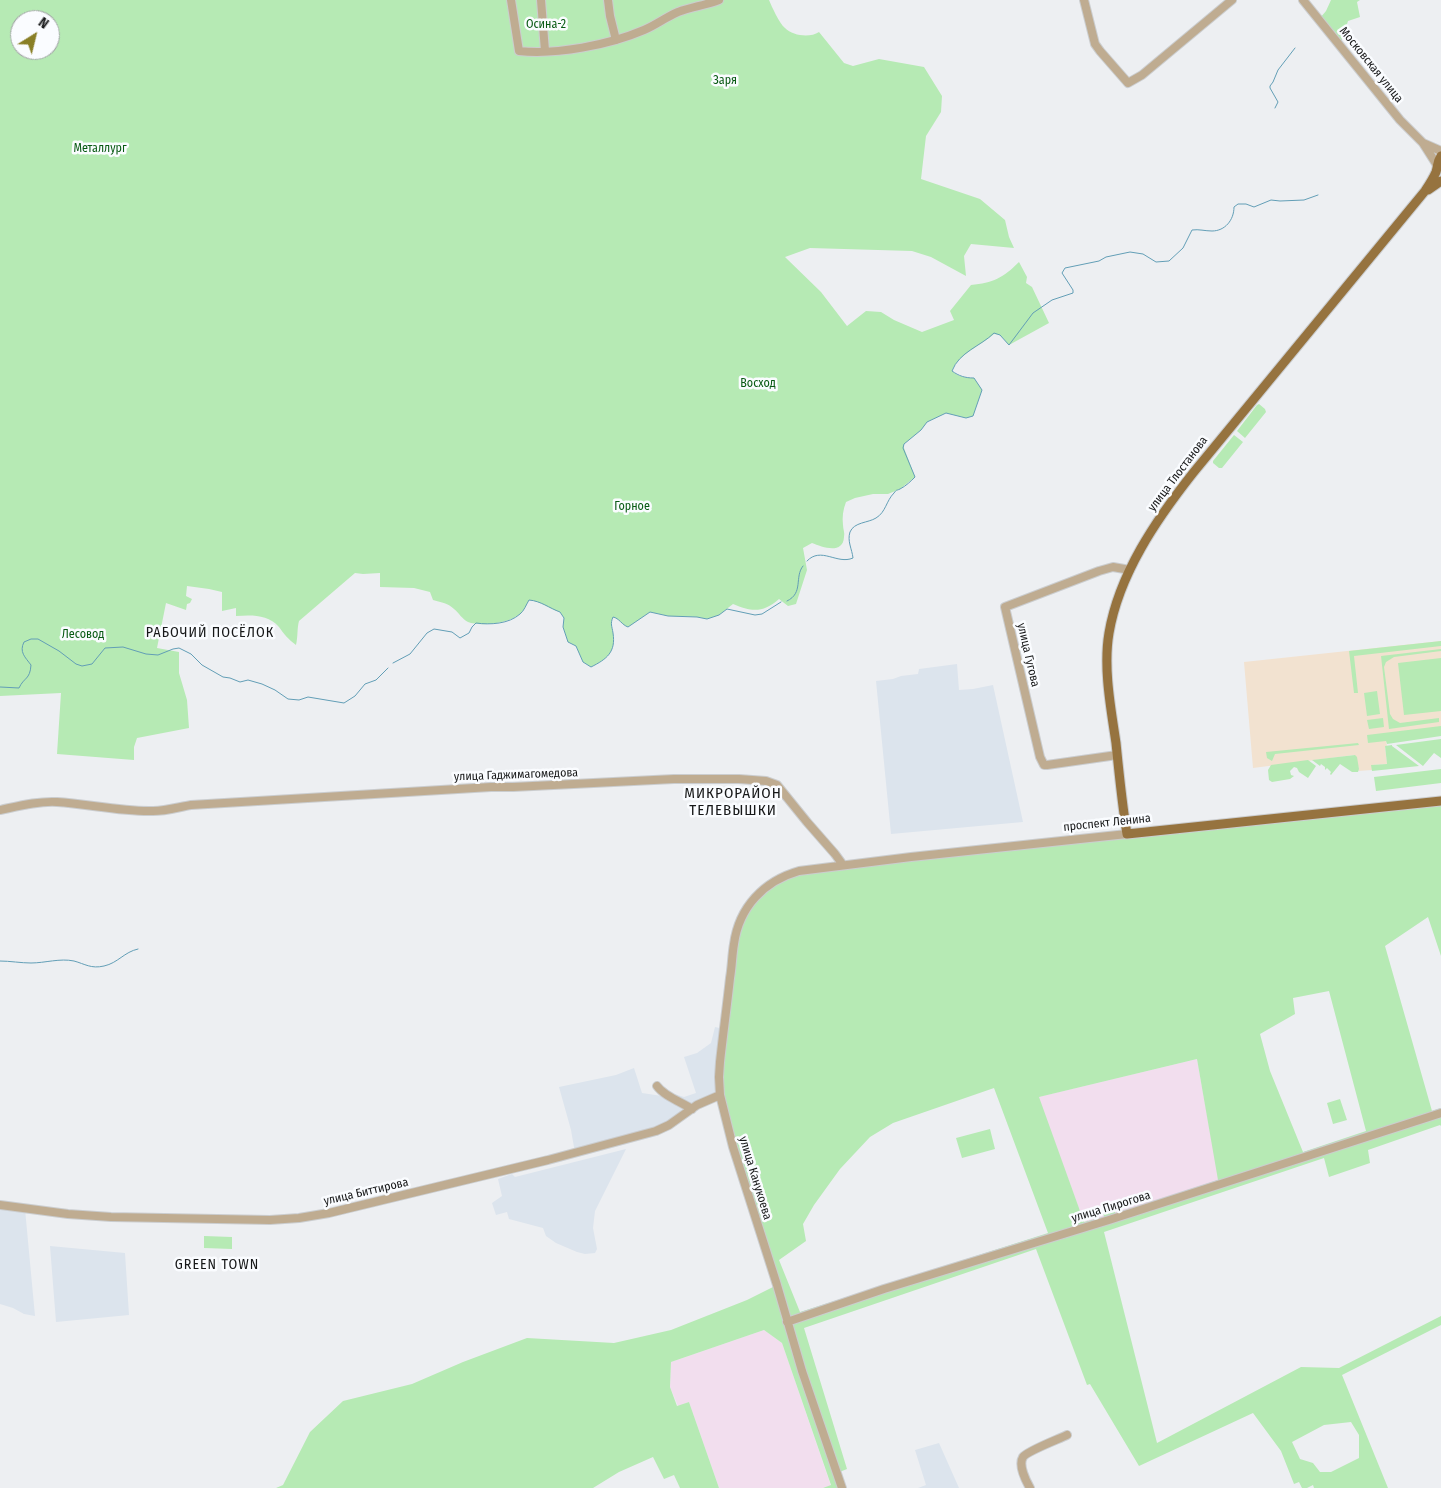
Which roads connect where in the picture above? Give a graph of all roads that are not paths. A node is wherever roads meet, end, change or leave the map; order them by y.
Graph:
1 (511, 0) edge
2 (541, 0) edge
3 (608, 0) edge
4 (719, 0) edge
5 (1084, 0) edge
6 (1232, 0) edge
7 (1303, 0) edge
8 (616, 40) junction
9 (545, 51) junction
10 (1423, 143) junction
11 (1441, 151) edge
12 (1441, 156) edge
13 (1438, 170) edge
14 (1441, 181) edge
15 (1425, 191) junction
16 (1130, 570) junction
17 (1117, 755) junction
18 (1441, 801) edge
19 (0, 810) edge
20 (1127, 834) junction
21 (843, 865) junction
22 (777, 880) joint
23 (657, 1086) dead end
24 (720, 1095) junction
25 (692, 1108) junction
26 (1441, 1113) edge
27 (0, 1205) edge
28 (787, 1322) junction
29 (1067, 1435) dead end
30 (842, 1488) edge
31 (1030, 1488) edge

1 - 9 street
2 - 9 street
3 - 8 street
4 - 8 street
5 - 6 street
7 - 10 street, Московская улица
8 - 9 street
10 - 11 street
10 - 13 street
12 - 13 main road
13 - 15 main road
14 - 15 main road
15 - 16 main road, улица Тлостанова
16 - 17 main road, улица Тлостанова
16 - 17 street, улица Гугова
17 - 20 main road, улица Тлостанова
18 - 20 main road, проспект Ленина
19 - 21 street, улица Гаджимагомедова
20 - 21 street, проспект Ленина
21 - 22 street, проспект Ленина
22 - 24 street, улица Канукоева
23 - 25 street
24 - 25 street, улица Биттирова
24 - 28 street, улица Канукоева
25 - 27 street, улица Биттирова
26 - 28 street, улица Пирогова
28 - 30 street, улица Канукоева
29 - 31 street

